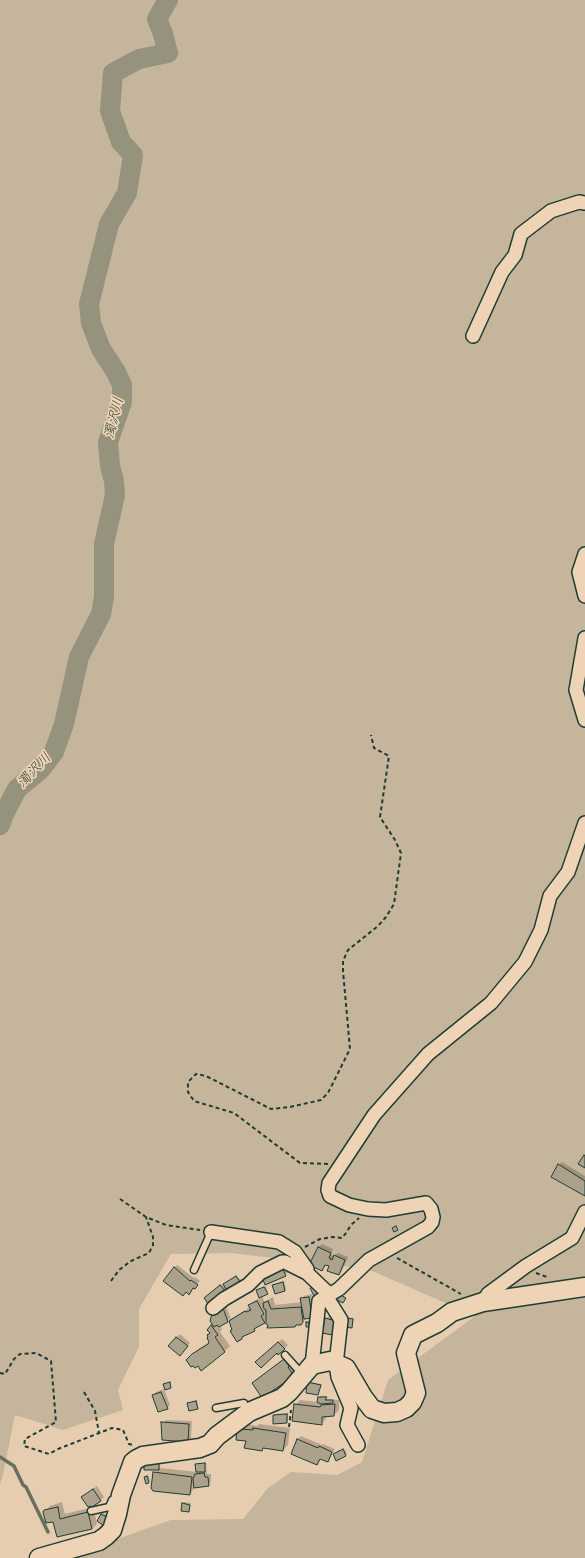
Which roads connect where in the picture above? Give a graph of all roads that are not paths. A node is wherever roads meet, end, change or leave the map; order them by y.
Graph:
1 (585, 202) edge
2 (473, 336) dead end
3 (585, 554) edge
4 (585, 596) edge
5 (585, 638) edge
6 (585, 720) edge
7 (585, 822) edge
8 (585, 1212) edge
9 (211, 1232) joint
10 (194, 1270) dead end
11 (307, 1273) junction
12 (585, 1287) edge
13 (328, 1295) junction
14 (476, 1303) junction
15 (213, 1308) dead end
16 (285, 1355) dead end
17 (336, 1364) junction
18 (307, 1370) junction
19 (216, 1408) dead end
20 (248, 1412) junction
21 (358, 1445) dead end
22 (121, 1496) junction
23 (91, 1510) dead end
24 (39, 1558) edge

1 - 2 street
3 - 4 street
5 - 6 street
7 - 13 street
8 - 14 street
9 - 10 lane
9 - 11 street
11 - 13 street
11 - 15 street
12 - 14 street
13 - 17 street
13 - 18 street
14 - 17 street
16 - 18 lane
17 - 18 street
17 - 21 street
18 - 20 street
19 - 20 lane
20 - 22 street
22 - 23 lane
22 - 24 street

